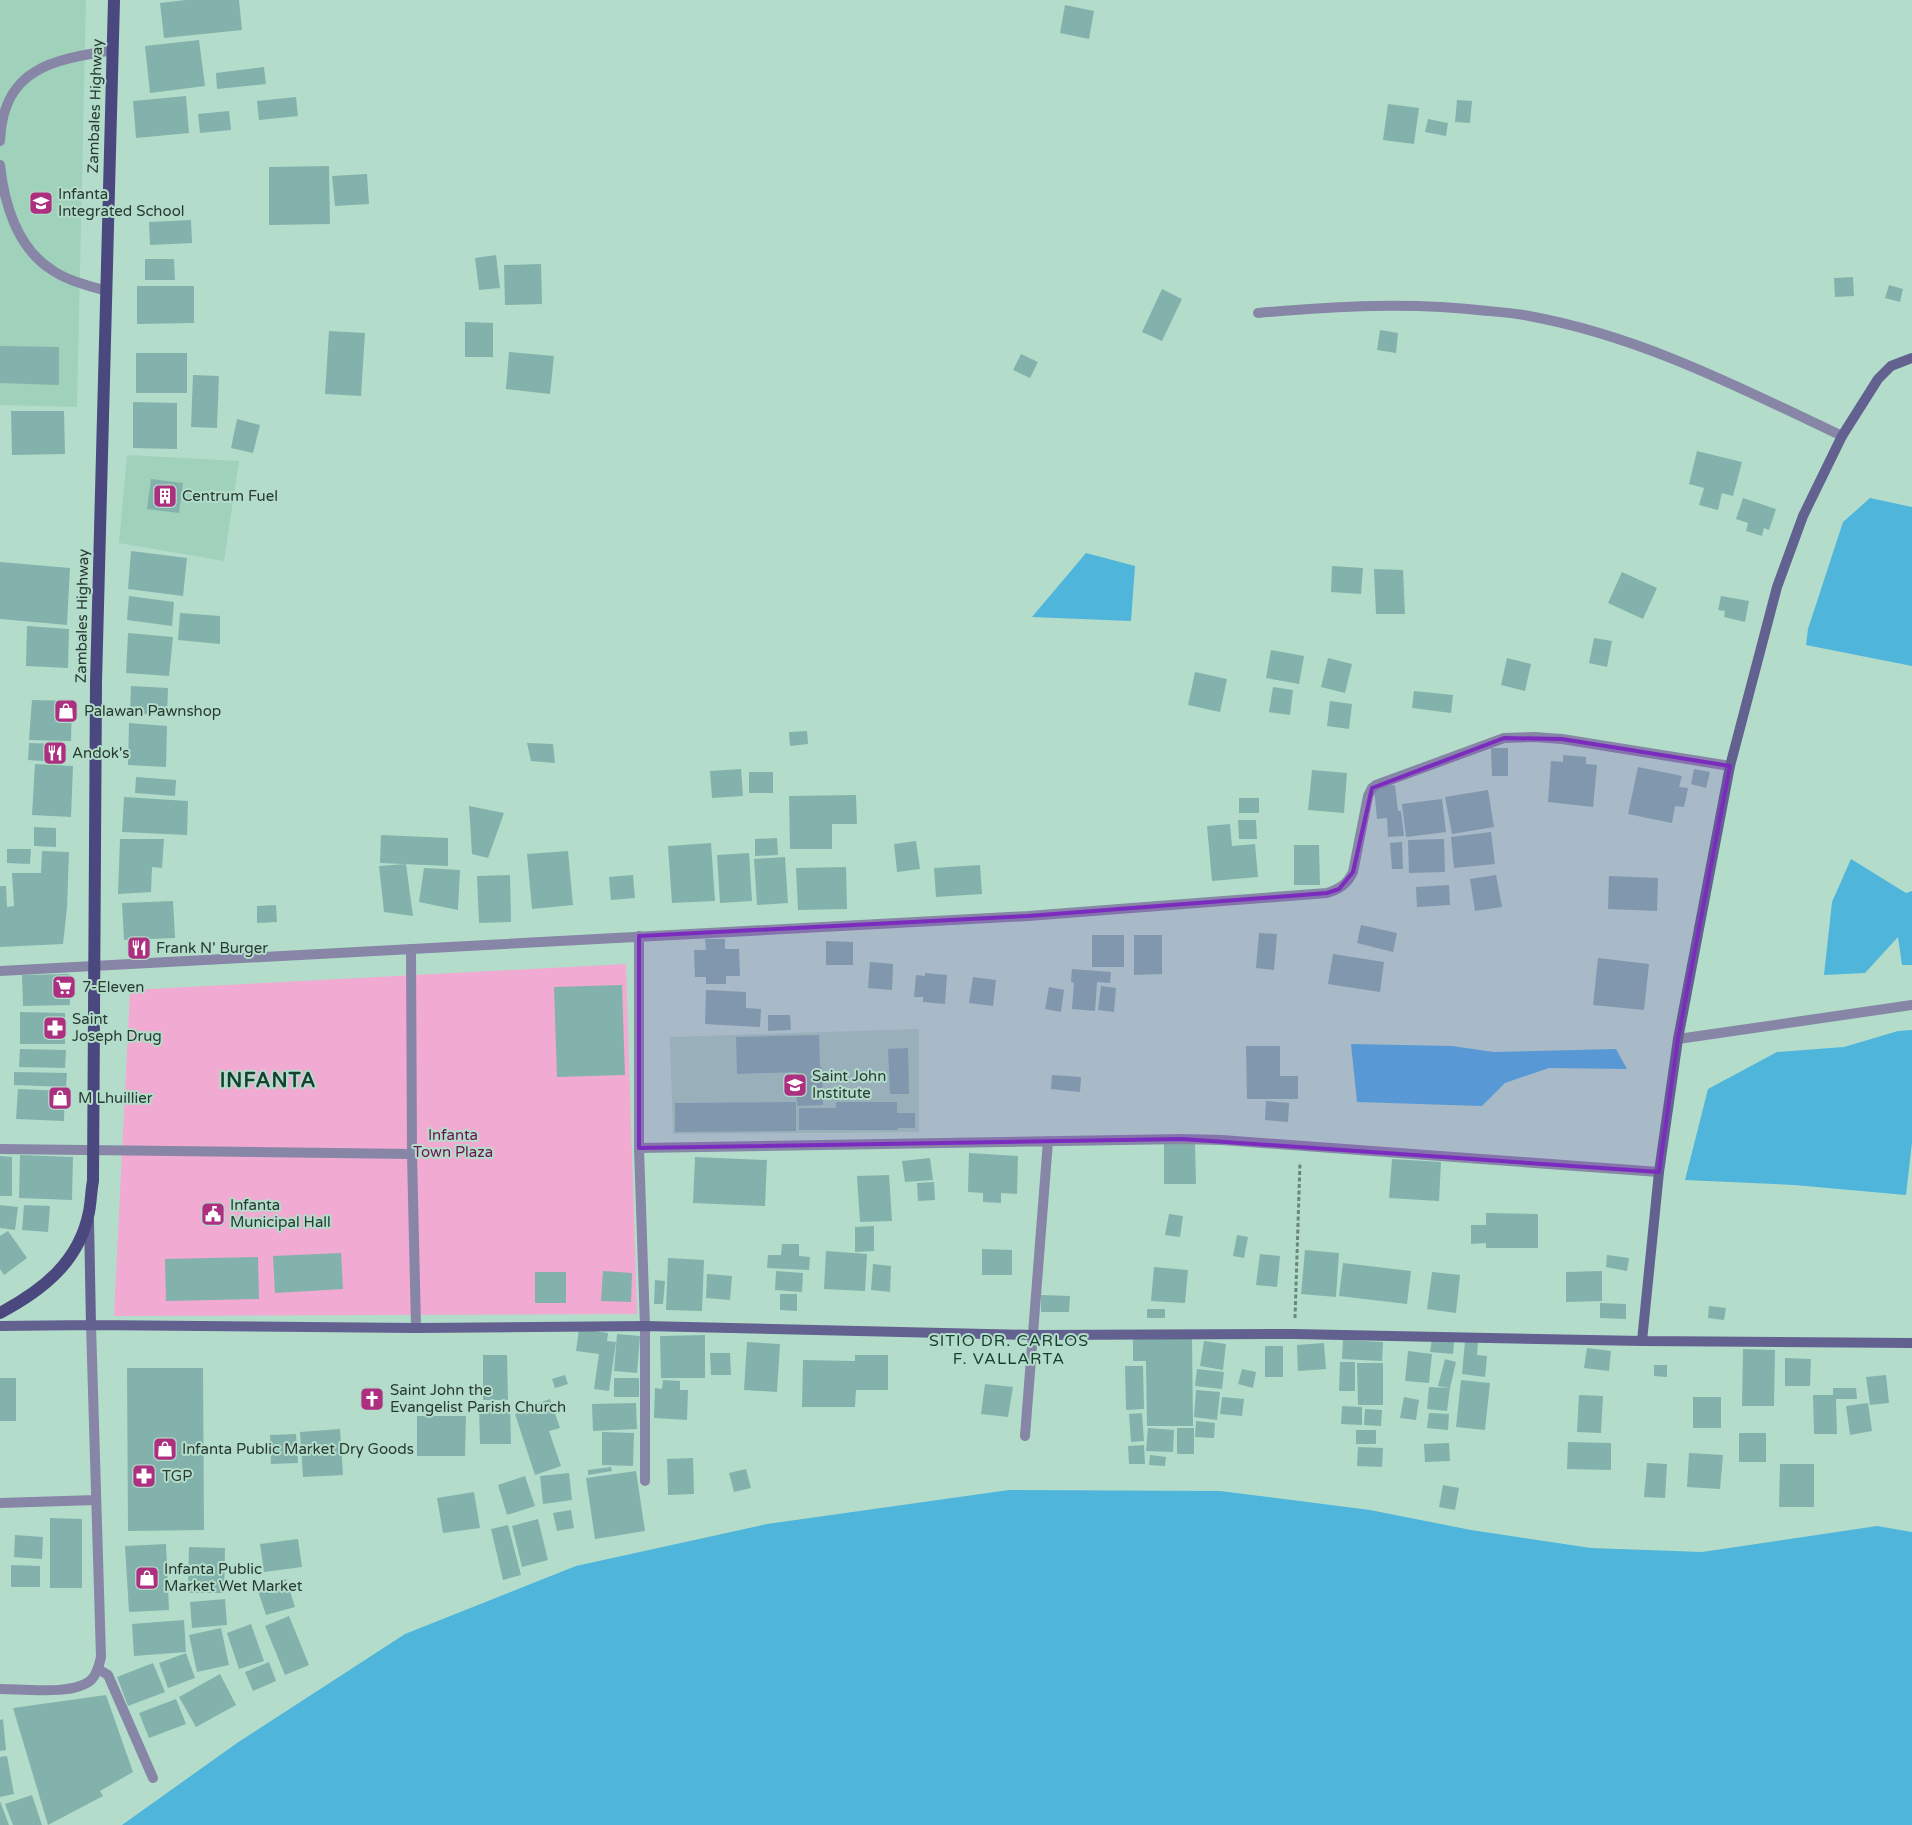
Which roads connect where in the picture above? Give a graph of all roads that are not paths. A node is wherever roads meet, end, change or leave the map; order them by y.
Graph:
1 (114, 0) edge
2 (113, 50) junction
3 (0, 142) edge
4 (0, 165) edge
5 (106, 291) junction
6 (1258, 313) dead end
7 (1912, 358) edge
8 (1842, 436) junction
9 (1730, 766) junction
10 (639, 936) junction
11 (411, 949) junction
12 (93, 967) junction
13 (0, 971) edge
14 (1912, 1005) edge
15 (1678, 1039) junction
16 (1048, 1141) junction
17 (639, 1148) junction
18 (0, 1149) edge
19 (93, 1150) junction
20 (412, 1154) junction
21 (1659, 1172) junction
22 (89, 1213) junction
23 (0, 1313) edge
24 (91, 1325) junction
25 (0, 1326) edge
26 (645, 1326) junction
27 (416, 1328) junction
28 (1034, 1335) junction
29 (1642, 1341) junction
30 (1912, 1342) edge
31 (1025, 1436) dead end
32 (645, 1481) dead end
33 (96, 1500) junction
34 (0, 1503) edge
35 (98, 1669) junction
36 (0, 1689) edge
37 (153, 1778) dead end

1 - 2 main road, Zambales Highway
2 - 3 street
2 - 5 main road, Zambales Highway
4 - 5 street
5 - 12 main road, Zambales Highway
6 - 8 street
7 - 8 street
8 - 9 street
9 - 10 street
9 - 15 street
10 - 11 street
10 - 17 street
11 - 12 street
11 - 20 street
12 - 13 street
12 - 19 main road, Zambales Highway
14 - 15 street
15 - 21 street
16 - 17 street
16 - 21 street
16 - 28 street
17 - 26 street
18 - 19 street
19 - 20 street
19 - 22 main road, Zambales Highway
20 - 27 street
21 - 29 street
22 - 23 main road, Zambales Highway
22 - 24 street
24 - 25 street
24 - 27 street
24 - 33 street
26 - 27 street
26 - 28 street
26 - 32 street
28 - 29 street
28 - 31 street
29 - 30 street
33 - 34 street
33 - 35 street
35 - 36 street
35 - 37 street

